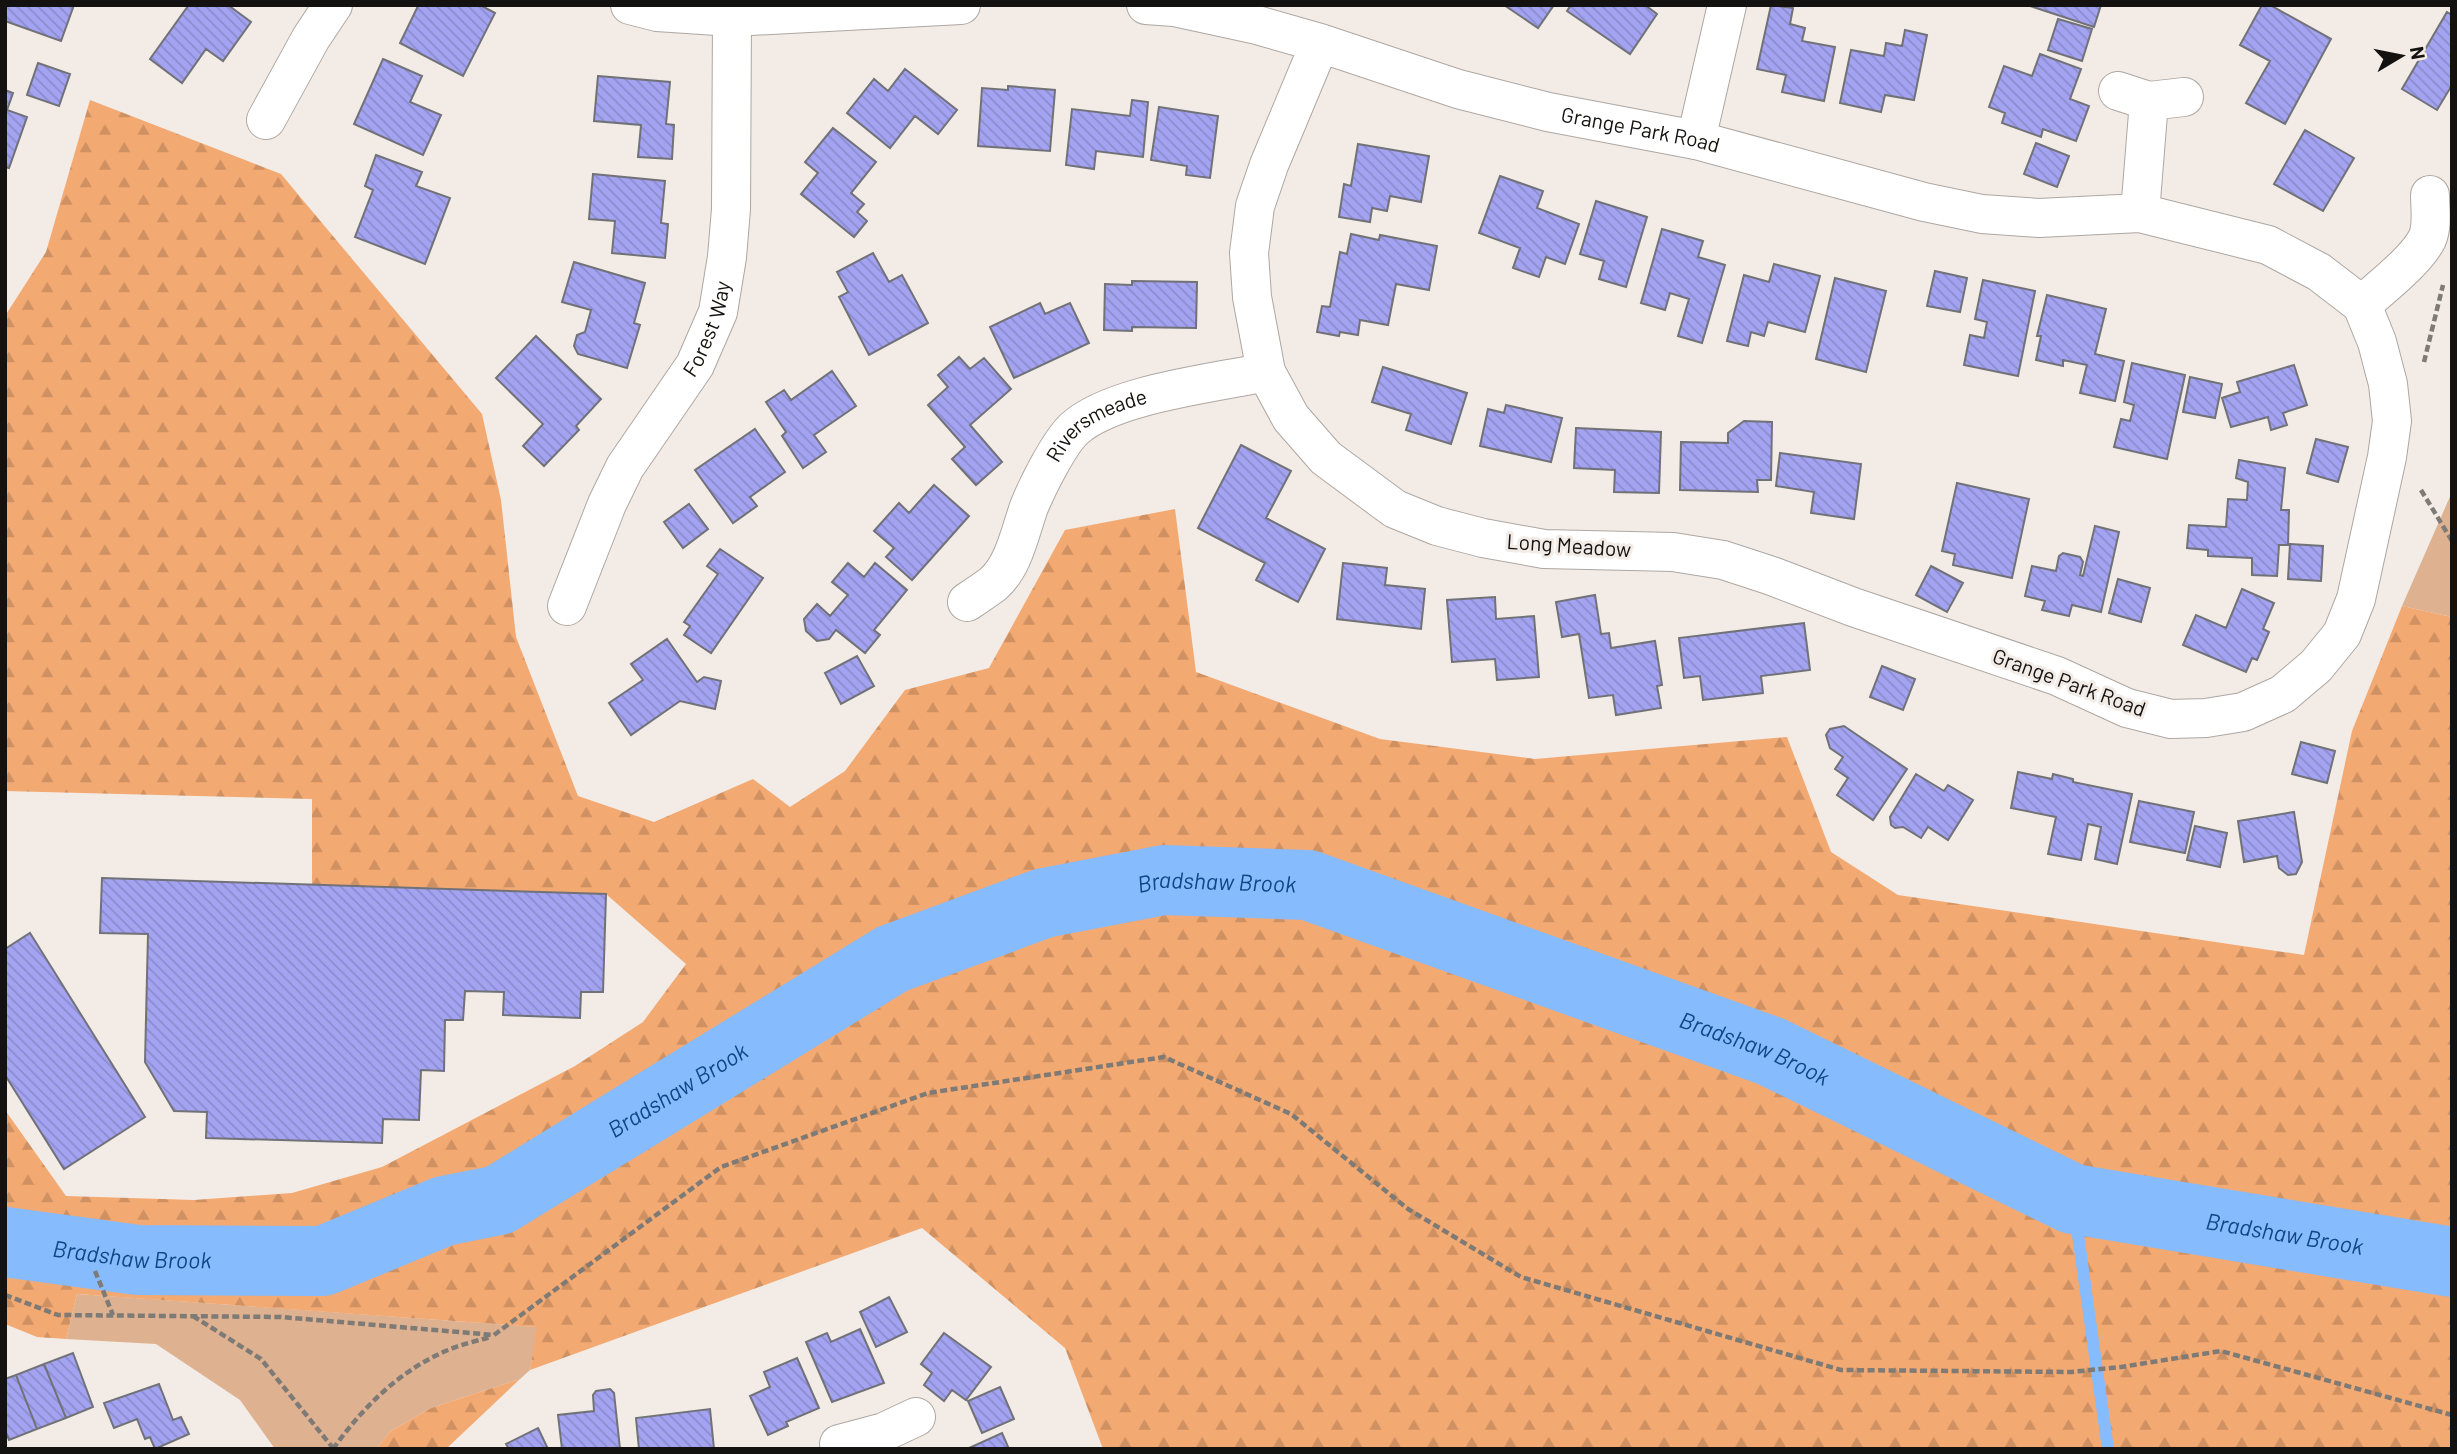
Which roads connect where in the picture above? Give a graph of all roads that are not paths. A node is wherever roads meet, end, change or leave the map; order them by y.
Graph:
1 (333, 5) edge
2 (631, 5) edge
3 (961, 5) edge
4 (1727, 5) edge
5 (1164, 6) edge
6 (732, 17) junction
7 (1320, 43) junction
8 (2150, 96) dead end
9 (266, 120) dead end
10 (1696, 140) junction
11 (2140, 213) junction
12 (2437, 217) edge
13 (2362, 305) junction
14 (1266, 372) junction
15 (967, 602) dead end
16 (1853, 607) joint
17 (562, 612) dead end
18 (897, 1433) edge
19 (839, 1444) dead end

1 - 9 street
2 - 6 street
3 - 6 street
4 - 10 street
5 - 7 street, Grange Park Road
6 - 17 street, Forest Way
7 - 10 street, Grange Park Road
7 - 14 street, Long Meadow
8 - 11 street
10 - 11 street, Grange Park Road
11 - 13 street, Grange Park Road
12 - 13 street
13 - 16 street, Grange Park Road
14 - 15 street, Riversmeade
14 - 16 street, Long Meadow
18 - 19 street

